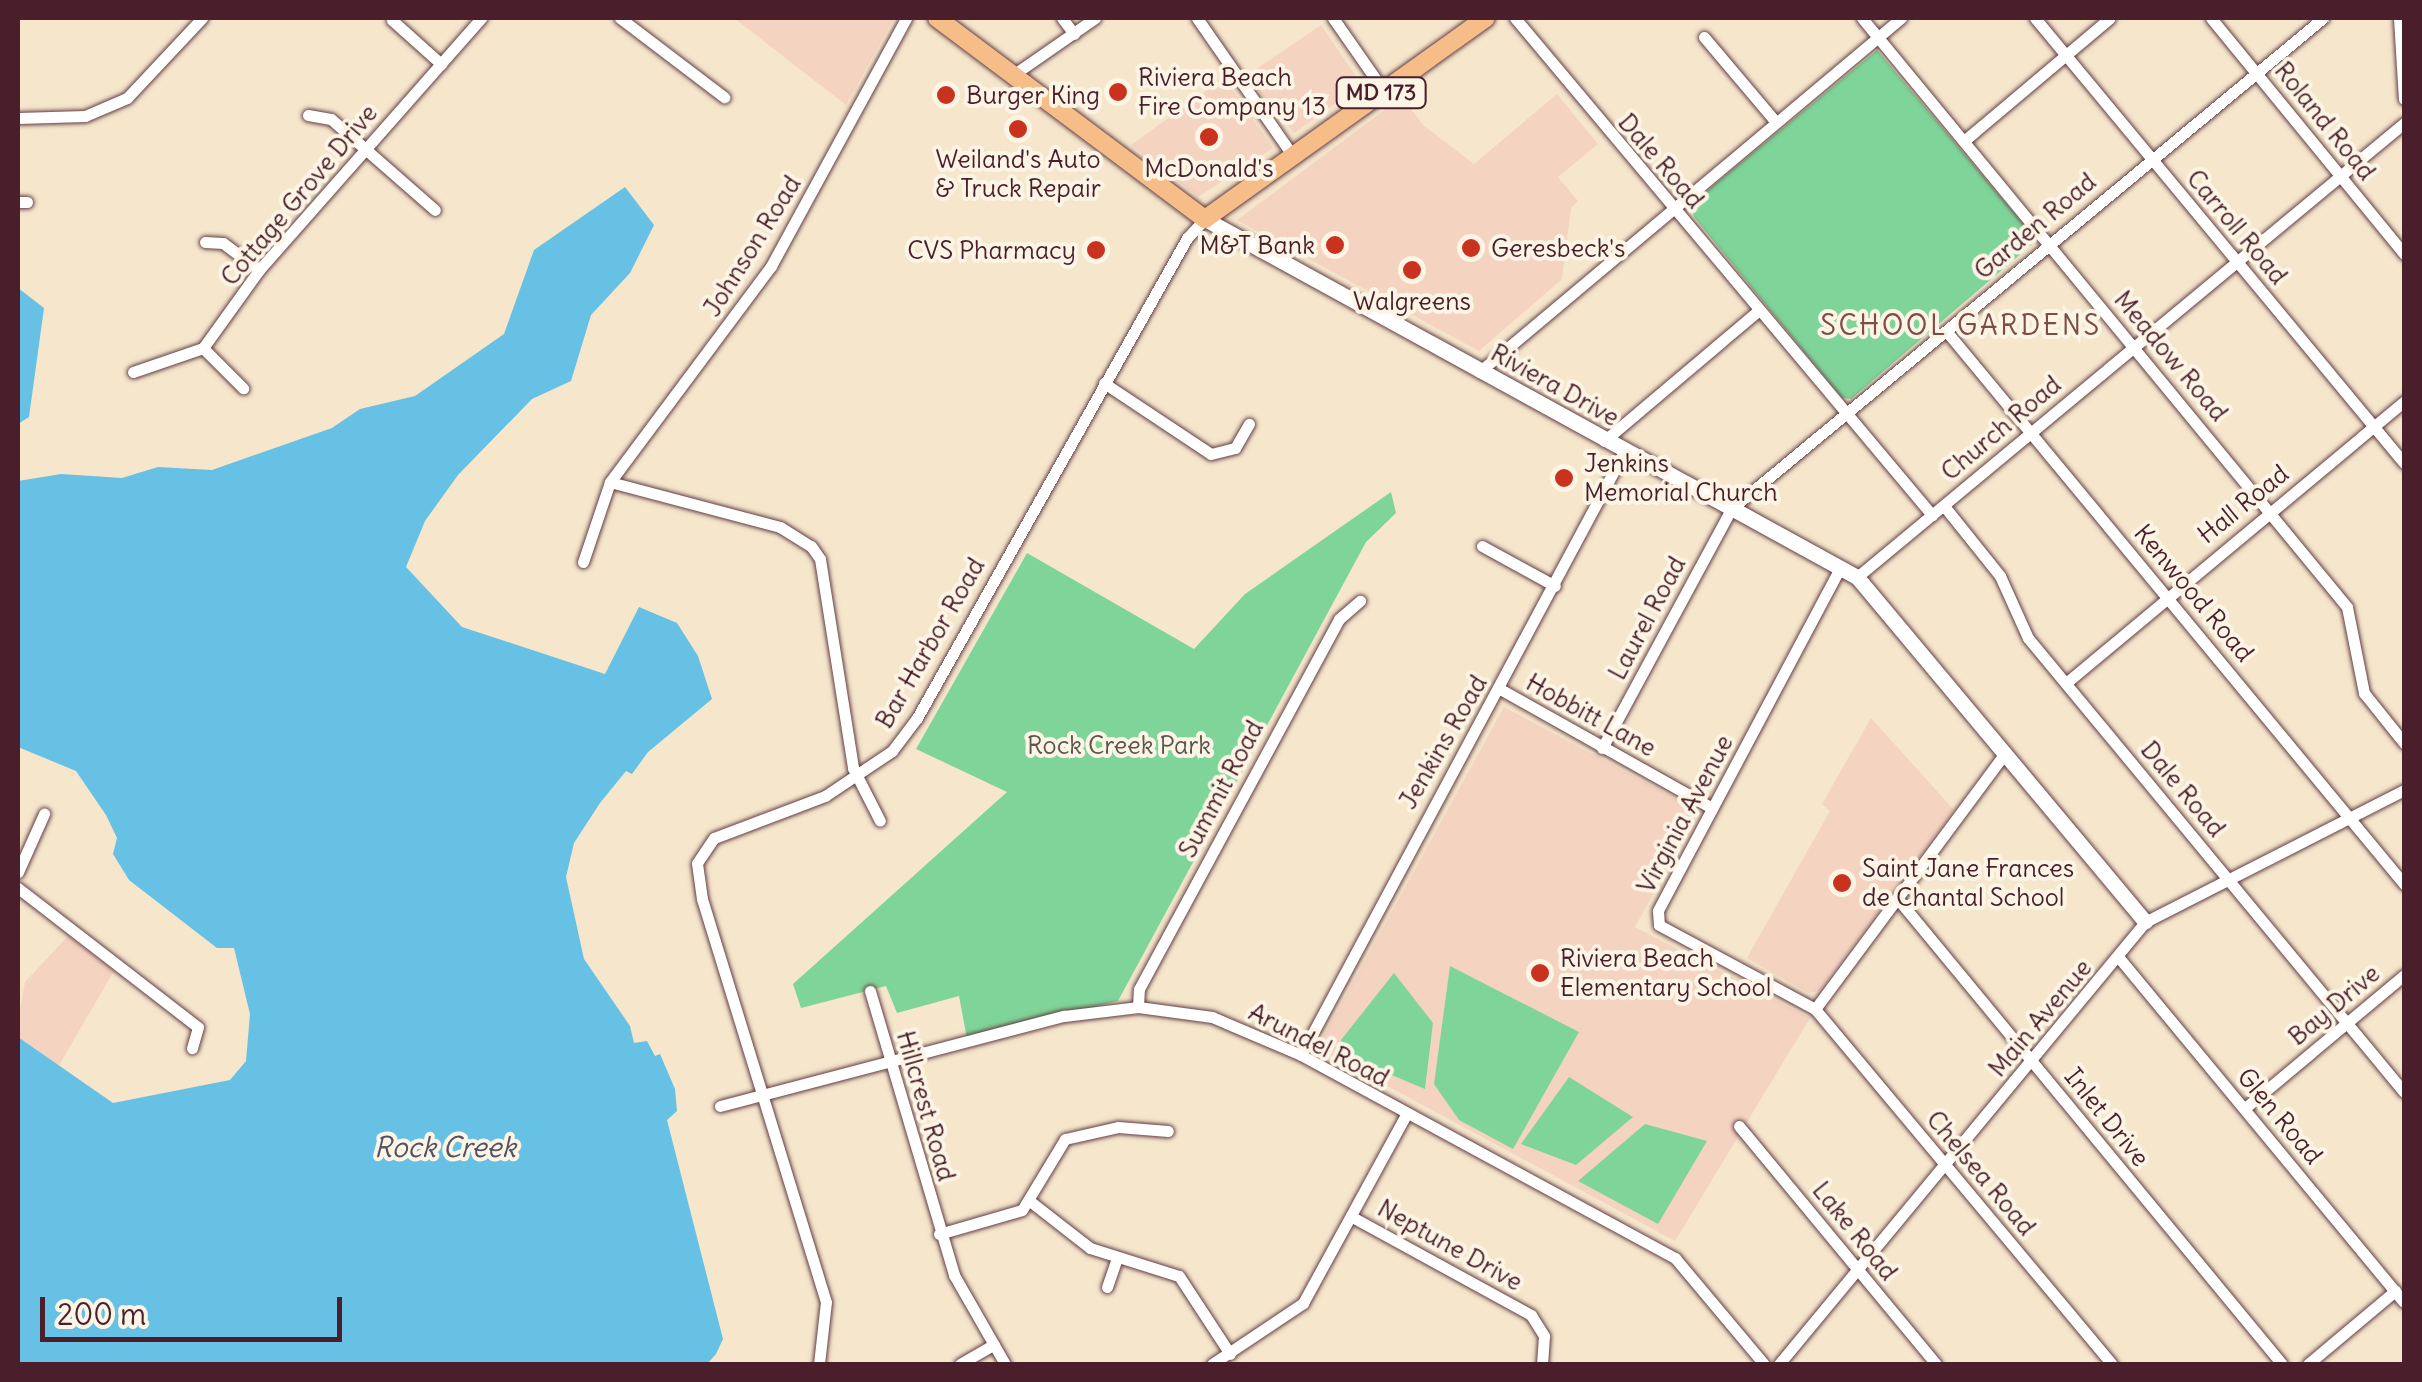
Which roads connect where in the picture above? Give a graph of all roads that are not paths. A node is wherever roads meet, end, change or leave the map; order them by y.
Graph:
1 (202, 18) edge
2 (481, 18) edge
3 (620, 18) edge
4 (906, 18) edge
5 (937, 18) edge
6 (1062, 18) edge
7 (1095, 18) edge
8 (1197, 18) edge
9 (1333, 18) edge
10 (1514, 18) edge
11 (1862, 18) edge
12 (1901, 18) edge
13 (2035, 18) edge
14 (2110, 18) edge
15 (2211, 18) edge
16 (2323, 18) edge
17 (2399, 18) edge
18 (392, 20) dead end
19 (1476, 21) edge
20 (1074, 34) junction
21 (1878, 36) junction
22 (1704, 37) dead end
23 (2066, 55) junction
24 (440, 64) junction
25 (2256, 72) junction
26 (1014, 75) junction
27 (1384, 91) junction
28 (724, 97) dead end
29 (2404, 98) edge
30 (308, 115) dead end
31 (18, 118) edge
32 (1775, 120) junction
33 (2404, 123) edge
34 (1964, 140) junction
35 (366, 149) junction
36 (1293, 156) junction
37 (2151, 158) junction
38 (2340, 175) junction
39 (1674, 208) junction
40 (436, 210) dead end
41 (1204, 219) junction
42 (205, 242) dead end
43 (2048, 243) junction
44 (2404, 254) edge
45 (2237, 263) junction
46 (259, 270) junction
47 (1759, 310) junction
48 (1948, 332) junction
49 (2134, 346) junction
50 (203, 348) junction
51 (133, 372) dead end
52 (1479, 372) junction
53 (1104, 383) junction
54 (242, 388) dead end
55 (2404, 401) edge
56 (1843, 415) junction
57 (1249, 424) dead end
58 (2374, 427) junction
59 (2030, 432) junction
60 (1604, 441) junction
61 (1624, 452) junction
62 (2404, 464) edge
63 (610, 482) junction
64 (1944, 506) junction
65 (1732, 509) junction
66 (2270, 511) junction
67 (1932, 515) junction
68 (1482, 546) dead end
69 (583, 562) dead end
70 (1840, 568) junction
71 (1858, 578) junction
72 (1555, 586) junction
73 (2167, 596) junction
74 (1360, 601) dead end
75 (2066, 683) junction
76 (1500, 689) junction
77 (2404, 743) edge
78 (1602, 748) junction
79 (2006, 753) junction
80 (858, 778) junction
81 (2404, 790) edge
82 (1712, 808) junction
83 (44, 814) dead end
84 (2351, 818) junction
85 (880, 821) dead end
86 (18, 872) edge
87 (2231, 882) junction
88 (2404, 884) edge
89 (18, 888) edge
90 (1897, 898) junction
91 (2144, 922) junction
92 (2120, 959) junction
93 (2404, 975) edge
94 (870, 991) dead end
95 (1138, 1007) junction
96 (1816, 1009) junction
97 (2348, 1023) junction
98 (192, 1048) dead end
99 (1301, 1055) junction
100 (889, 1060) junction
101 (2033, 1062) junction
102 (2404, 1092) edge
103 (764, 1094) junction
104 (720, 1106) dead end
105 (2246, 1108) junction
106 (1406, 1115) junction
107 (1739, 1126) dead end
108 (1168, 1131) dead end
109 (1945, 1165) junction
110 (1032, 1202) junction
111 (1354, 1218) junction
112 (939, 1234) junction
113 (1117, 1258) junction
114 (1858, 1269) junction
115 (1107, 1287) dead end
116 (2395, 1291) junction
117 (2404, 1302) edge
118 (994, 1344) junction
119 (1230, 1354) junction
120 (819, 1364) edge
121 (960, 1364) edge
122 (1006, 1364) edge
123 (1212, 1364) edge
124 (1542, 1364) edge
125 (1764, 1364) edge
126 (1779, 1364) edge
127 (1936, 1364) edge
128 (2112, 1364) edge
129 (2282, 1364) edge
130 (2308, 1364) edge

1 - 31 street
2 - 24 street, Cottage Grove Drive
3 - 28 street
4 - 63 street, Johnson Road
5 - 26 main road
6 - 20 street
7 - 20 street
8 - 36 street
9 - 27 street
10 - 39 street, Dale Road
11 - 21 street, Meadow Road
12 - 21 street
13 - 23 street, Carroll Road
14 - 23 street
15 - 25 street, Roland Road
16 - 25 street, Garden Road
17 - 29 street
18 - 24 street
19 - 27 main road, MD 173
20 - 26 street
21 - 32 street
21 - 34 street, Meadow Road
22 - 32 street
23 - 34 street
23 - 37 street, Carroll Road
24 - 35 street, Cottage Grove Drive
25 - 37 street, Garden Road
25 - 38 street, Roland Road
26 - 41 main road
27 - 36 main road, MD 173
30 - 35 street
32 - 39 street
33 - 38 street, Church Road
34 - 43 street, Meadow Road
35 - 40 street
35 - 46 street, Cottage Grove Drive
36 - 41 main road, MD 173
37 - 43 street, Garden Road
37 - 45 street, Carroll Road
38 - 44 street, Roland Road
38 - 45 street, Church Road
39 - 47 street, Dale Road
39 - 52 street
41 - 52 street, Riviera Drive
41 - 53 street, Bar Harbor Road
42 - 46 street
43 - 48 street, Garden Road
43 - 49 street, Meadow Road
45 - 49 street, Church Road
45 - 58 street, Carroll Road
46 - 50 street, Cottage Grove Drive
47 - 56 street, Dale Road
47 - 60 street
48 - 56 street, Garden Road
48 - 59 street, Kenwood Road
49 - 59 street, Church Road
49 - 66 street, Meadow Road
50 - 51 street
50 - 54 street
52 - 60 street, Riviera Drive
53 - 57 street
53 - 80 street, Bar Harbor Road
55 - 58 street, Hall Road
56 - 65 street, Garden Road
56 - 67 street, Dale Road
58 - 62 street, Carroll Road
58 - 66 street, Hall Road
59 - 64 street, Church Road
59 - 73 street, Kenwood Road
60 - 61 street, Riviera Drive
61 - 65 street, Riviera Drive
61 - 72 street, Jenkins Road
63 - 69 street, Johnson Road
63 - 80 street
64 - 67 street, Church Road
64 - 75 street, Dale Road
65 - 70 street, Riviera Drive
65 - 78 street, Laurel Road
66 - 73 street, Hall Road
66 - 77 street, Meadow Road
67 - 71 street, Church Road
68 - 72 street
70 - 71 street, Riviera Drive
70 - 82 street, Virginia Avenue
71 - 79 street, Riviera Drive
72 - 76 street, Jenkins Road
73 - 75 street, Hall Road
73 - 84 street, Kenwood Road
74 - 95 street, Summit Road
75 - 87 street, Dale Road
76 - 78 street, Hobbitt Lane
76 - 99 street, Jenkins Road
78 - 82 street, Hobbitt Lane
79 - 90 street
79 - 91 street, Riviera Drive
80 - 85 street
80 - 103 street, Bar Harbor Road
81 - 84 street
82 - 96 street, Virginia Avenue
83 - 86 street
84 - 87 street
84 - 88 street, Kenwood Road
87 - 91 street
87 - 97 street, Dale Road
89 - 98 street
90 - 96 street
90 - 101 street, Inlet Drive
91 - 92 street, Main Avenue
92 - 101 street, Main Avenue
92 - 105 street, Glen Road
93 - 97 street, Bay Drive
94 - 100 street, Hillcrest Road
95 - 99 street, Arundel Road
95 - 100 street, Arundel Road
96 - 109 street, Chelsea Road
97 - 102 street, Dale Road
97 - 105 street, Bay Drive
99 - 106 street, Arundel Road
100 - 103 street, Arundel Road
100 - 112 street, Hillcrest Road
101 - 109 street, Main Avenue
101 - 129 street, Inlet Drive
103 - 104 street, Arundel Road
103 - 120 street, Bar Harbor Road
105 - 116 street, Glen Road
106 - 111 street
106 - 125 street, Arundel Road
107 - 114 street, Lake Road
108 - 110 street
109 - 114 street, Main Avenue
109 - 128 street, Chelsea Road
110 - 112 street
110 - 113 street
111 - 119 street
111 - 124 street, Neptune Drive
112 - 118 street, Hillcrest Road
113 - 115 street
113 - 119 street
114 - 126 street, Main Avenue
114 - 127 street, Lake Road
116 - 117 street, Glen Road
116 - 130 street
118 - 121 street
118 - 122 street, Hillcrest Road
119 - 123 street

